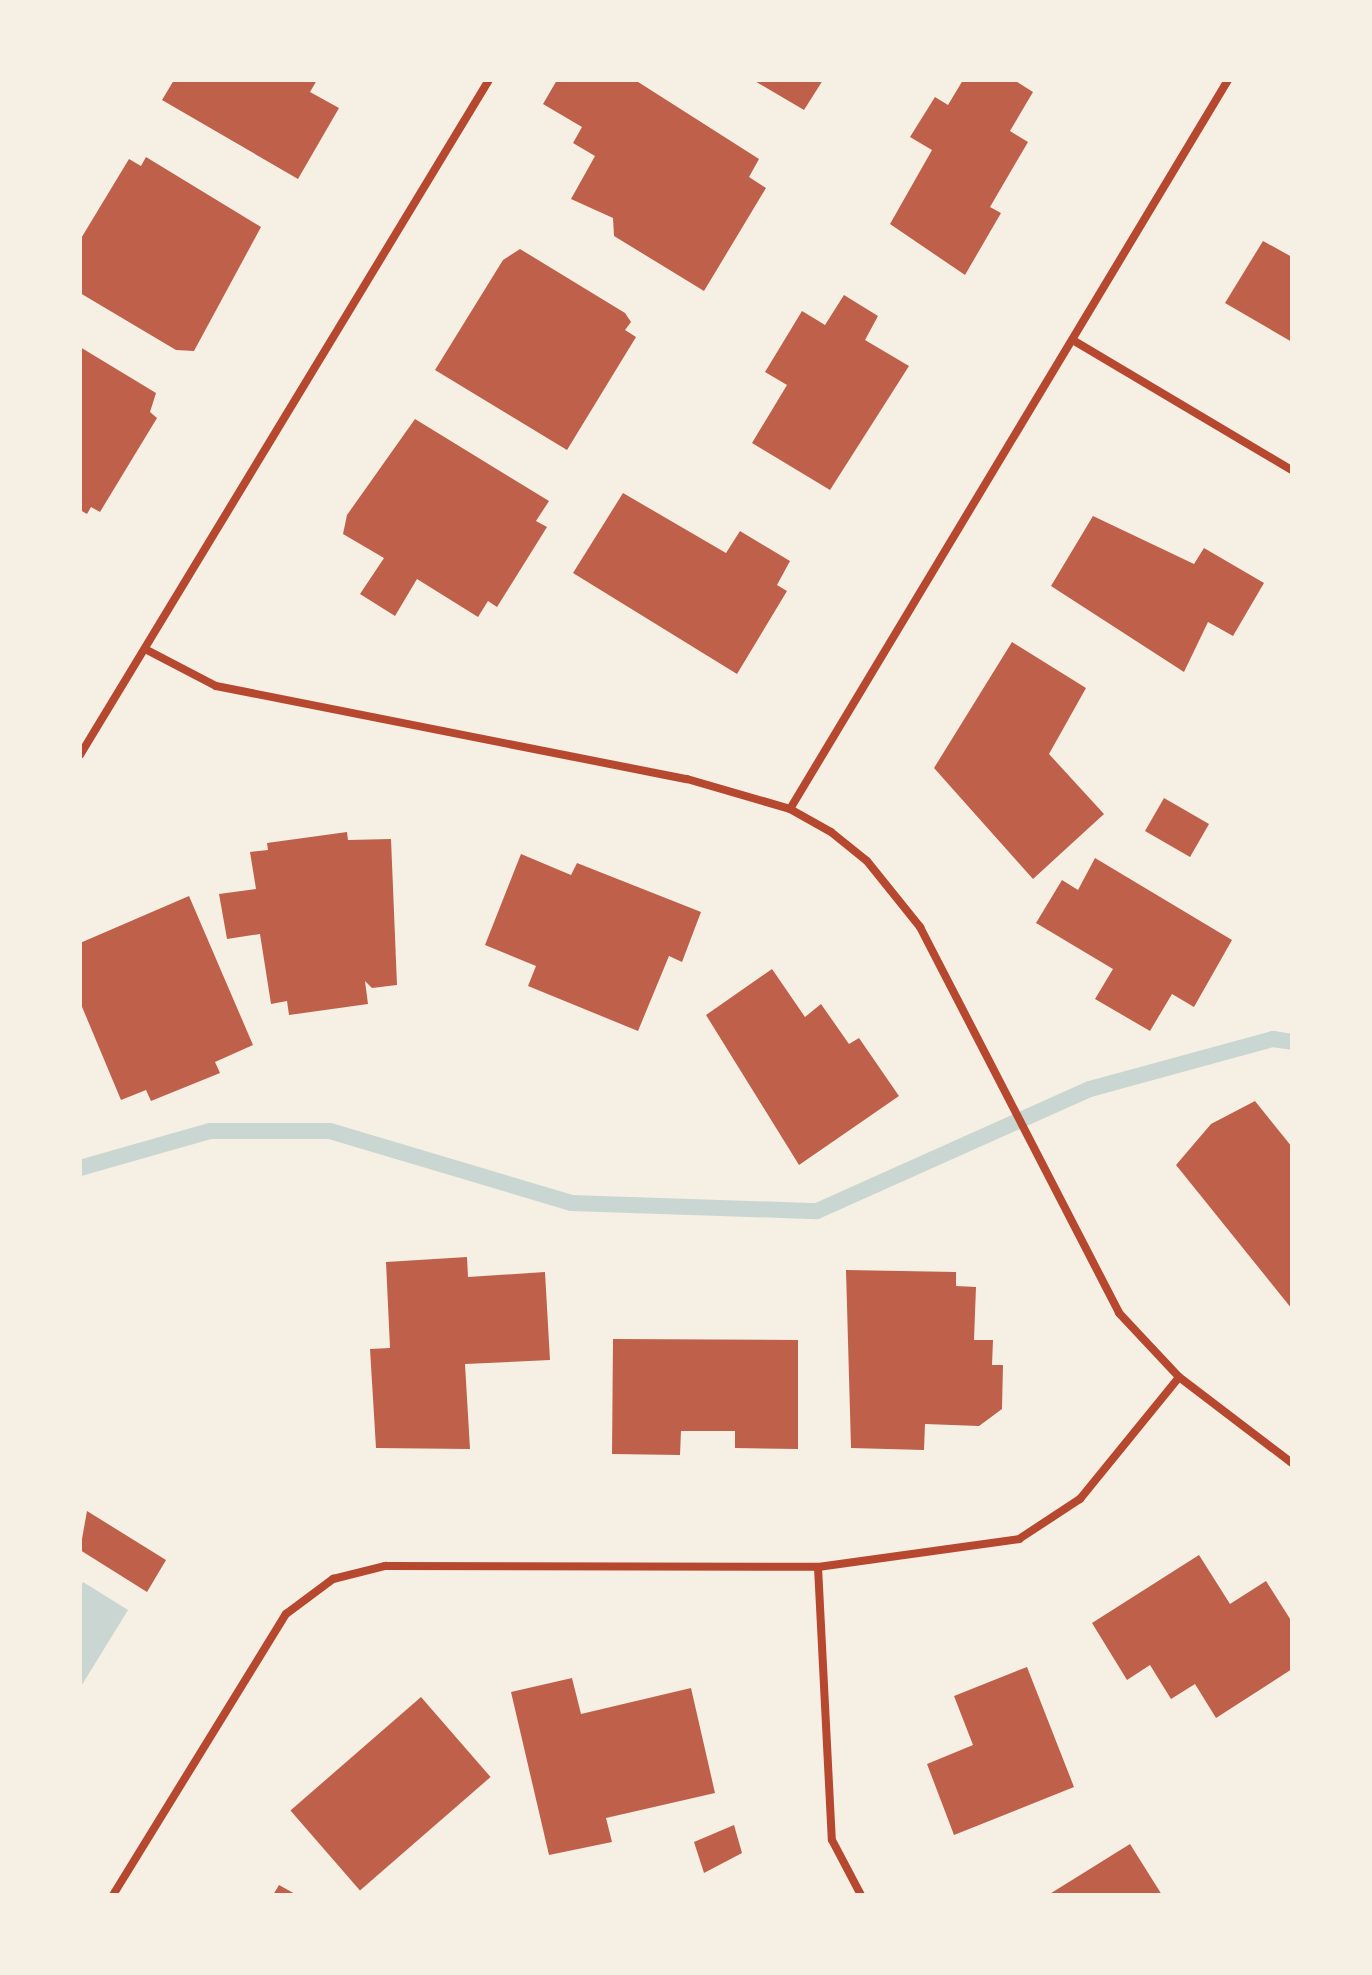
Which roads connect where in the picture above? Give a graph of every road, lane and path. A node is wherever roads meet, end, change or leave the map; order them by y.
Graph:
1 (489, 80) edge
2 (1228, 80) edge
3 (1076, 342) junction
4 (1292, 470) edge
5 (145, 649) junction
6 (80, 755) edge
7 (790, 809) junction
8 (1179, 1377) junction
9 (1292, 1463) edge
10 (818, 1567) junction
11 (113, 1895) edge
12 (861, 1895) edge

1 - 5 street
2 - 3 street
3 - 4 street
3 - 7 street
5 - 6 street
5 - 7 street
7 - 8 street
8 - 9 street
8 - 10 street
10 - 11 street
10 - 12 street

